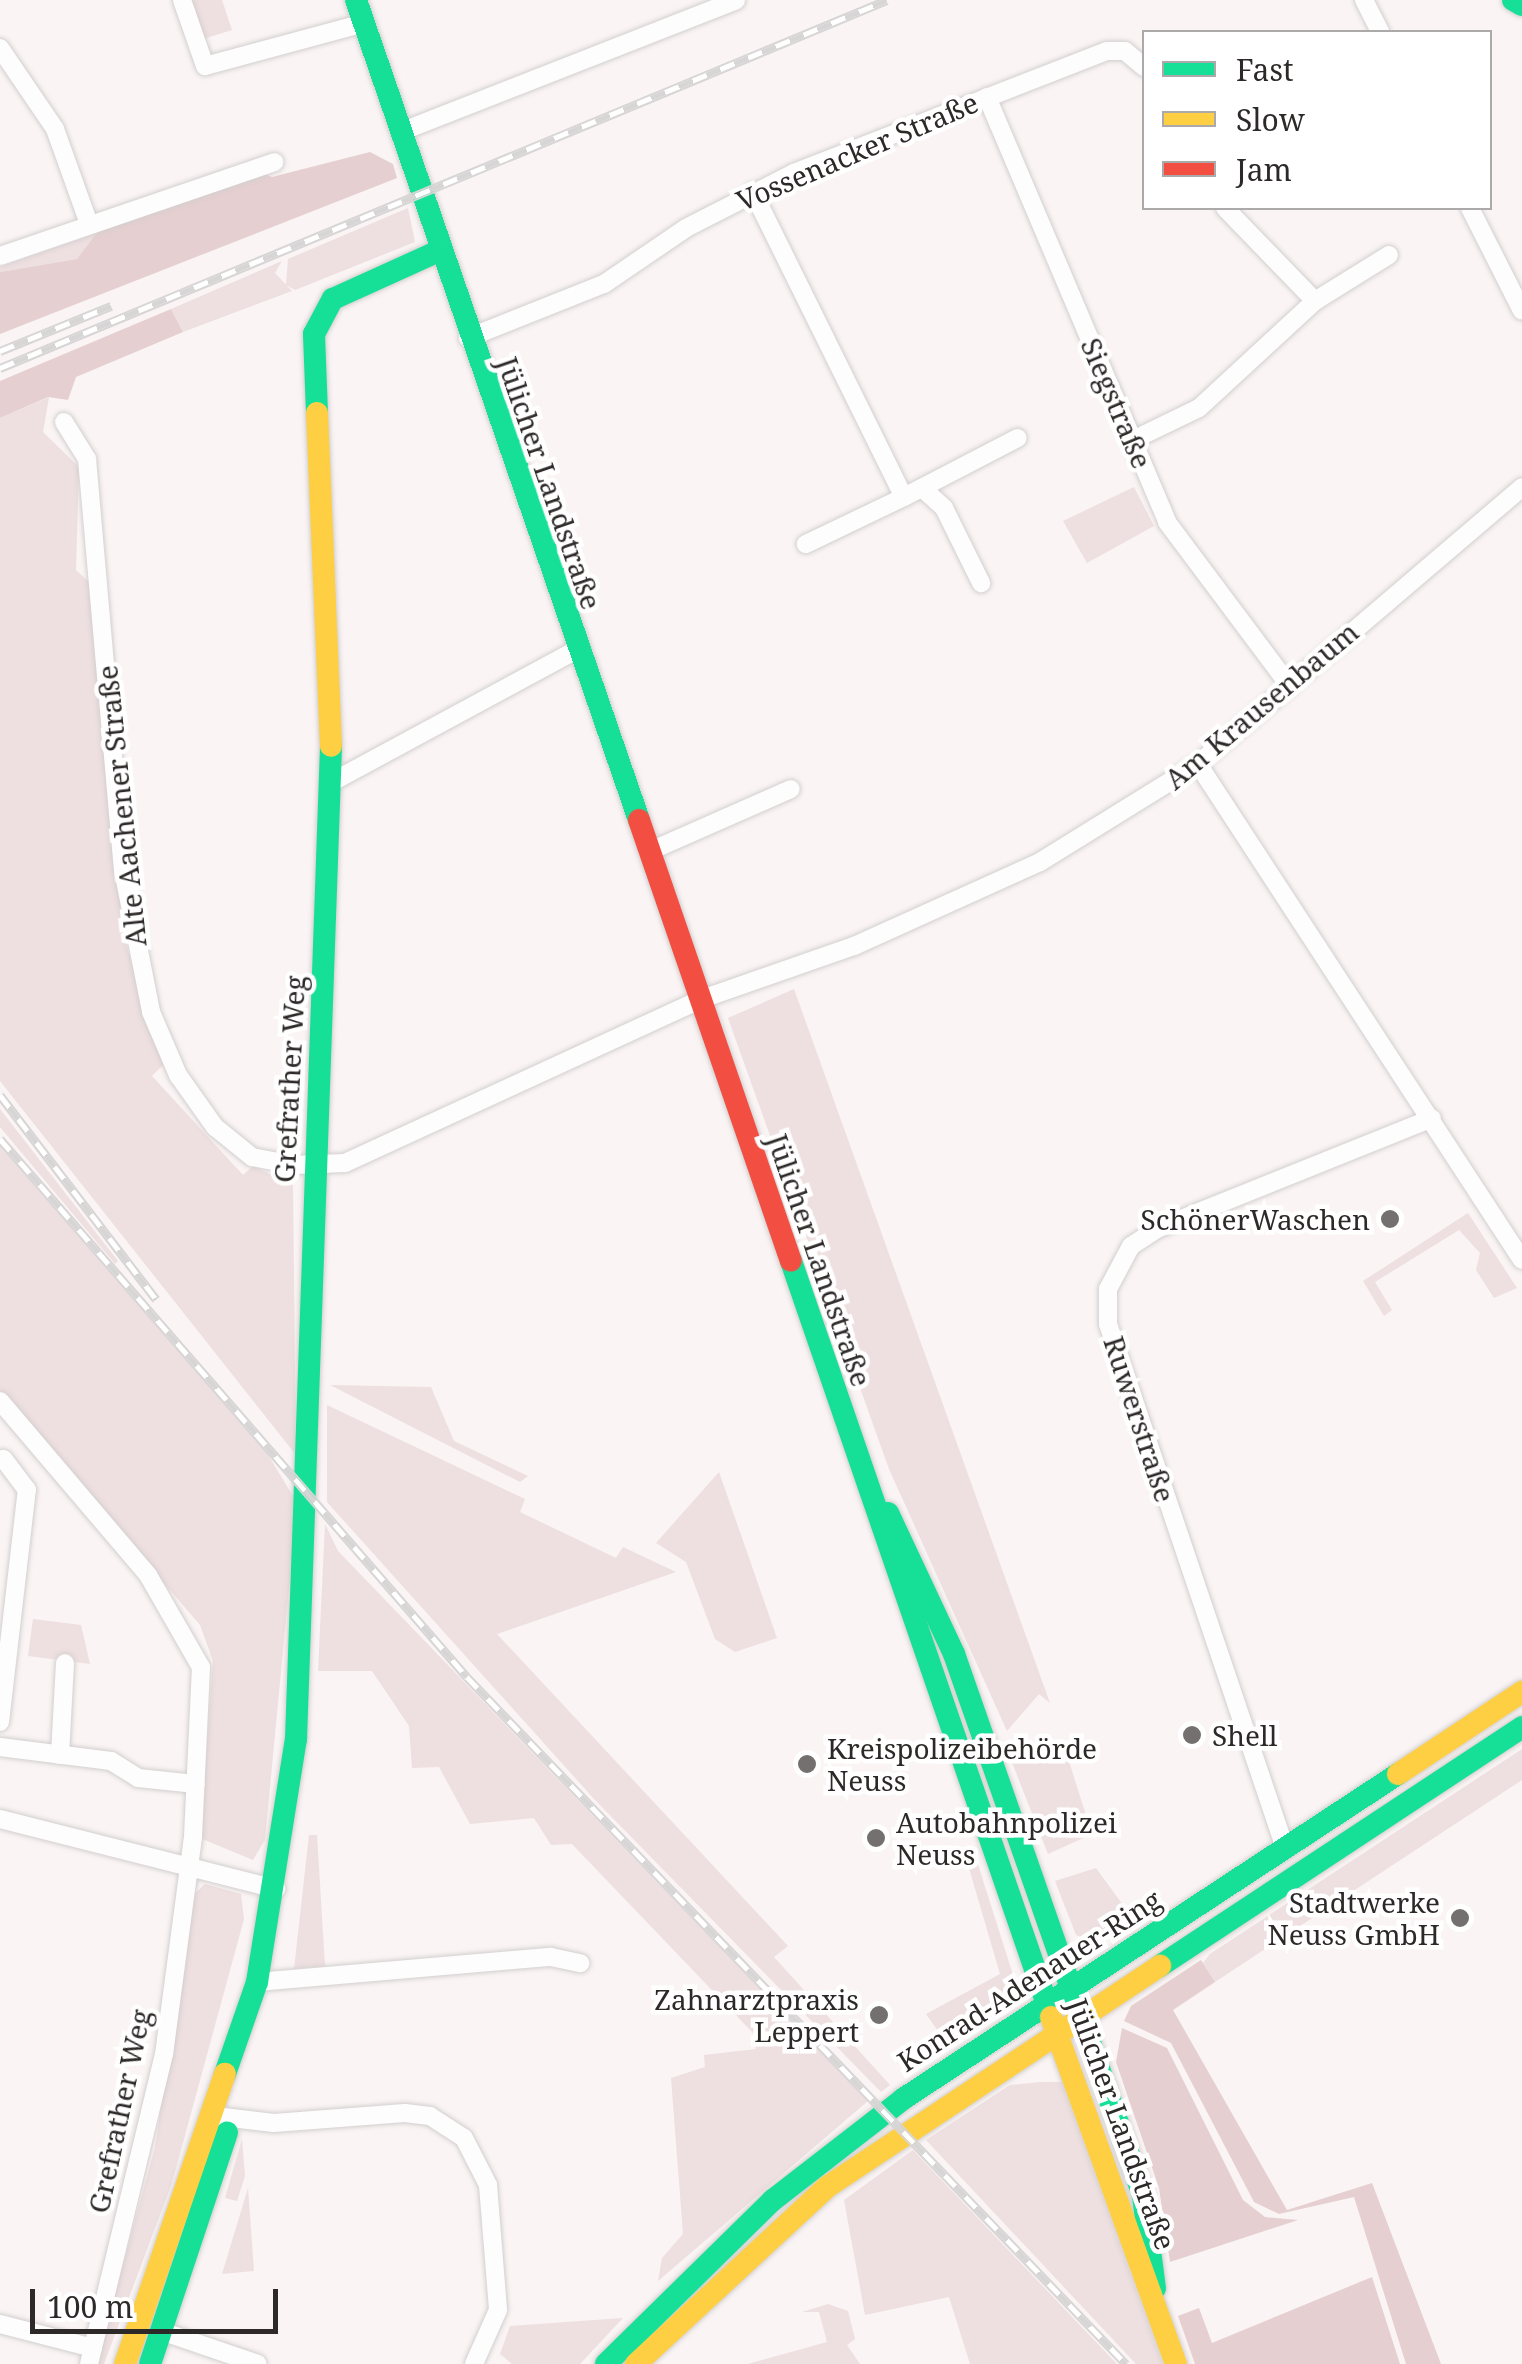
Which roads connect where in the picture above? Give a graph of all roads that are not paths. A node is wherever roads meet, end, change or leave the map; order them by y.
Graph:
1 (182, 0) edge
2 (356, 0) edge
3 (736, 0) edge
4 (1364, 0) edge
5 (1380, 0) edge
6 (1512, 0) edge
7 (1522, 5) edge
8 (364, 23) junction
9 (1378, 29) edge
10 (0, 48) edge
11 (1142, 66) edge
12 (987, 97) junction
13 (400, 132) junction
14 (274, 162) dead end
15 (753, 192) junction
16 (1227, 210) edge
17 (1471, 210) edge
18 (89, 224) junction
19 (440, 251) junction
20 (0, 256) edge
21 (1389, 256) dead end
22 (1315, 301) junction
23 (1522, 311) edge
24 (468, 338) junction
25 (64, 422) dead end
26 (1018, 438) dead end
27 (1133, 440) junction
28 (1522, 487) edge
29 (922, 488) junction
30 (904, 496) junction
31 (806, 544) dead end
32 (981, 584) dead end
33 (576, 650) junction
34 (1288, 684) junction
35 (1198, 764) junction
36 (332, 782) junction
37 (790, 789) dead end
38 (648, 852) junction
39 (700, 1000) junction
40 (1432, 1118) junction
41 (315, 1166) junction
42 (1522, 1260) edge
43 (0, 1401) edge
44 (29, 1434) junction
45 (2, 1460) edge
46 (859, 1461) junction
47 (66, 1663) dead end
48 (1522, 1692) edge
49 (0, 1722) edge
50 (1522, 1727) edge
51 (0, 1748) edge
52 (60, 1755) junction
53 (196, 1784) junction
54 (0, 1820) edge
55 (1285, 1848) junction
56 (190, 1866) junction
57 (276, 1888) junction
58 (580, 1963) dead end
59 (257, 1982) junction
60 (1072, 1989) junction
61 (1047, 2004) junction
62 (1081, 2017) junction
63 (1057, 2033) junction
64 (223, 2118) junction
65 (1155, 2296) junction
66 (0, 2324) edge
67 (162, 2331) junction
68 (91, 2356) edge
69 (125, 2364) edge
70 (150, 2364) edge
71 (258, 2364) edge
72 (474, 2364) edge
73 (606, 2364) edge
74 (636, 2364) edge
75 (1176, 2364) edge

1 - 8 street
2 - 8 main road, Jülicher Landstraße
3 - 13 street
4 - 9 street
5 - 9 street
6 - 7 main road
8 - 13 main road, Jülicher Landstraße
10 - 18 street
11 - 12 street, Vossenacker Straße
12 - 15 street, Vossenacker Straße
12 - 27 street, Siegstraße
13 - 19 main road, Jülicher Landstraße
14 - 18 street
15 - 24 street, Vossenacker Straße
15 - 30 street
16 - 22 street
17 - 23 street
18 - 20 street
19 - 24 main road, Jülicher Landstraße
19 - 36 main road, Grefrather Weg
21 - 22 street
22 - 27 street
24 - 33 main road, Jülicher Landstraße
25 - 41 street, Alte Aachener Straße
26 - 29 street
27 - 34 street, Siegstraße
28 - 34 street, Am Krausenbaum
29 - 30 street
29 - 32 street
30 - 31 street
33 - 36 street
33 - 38 main road, Jülicher Landstraße
34 - 35 street, Am Krausenbaum
35 - 39 street, Am Krausenbaum
35 - 40 street
36 - 41 main road, Grefrather Weg
37 - 38 street
38 - 39 main road, Jülicher Landstraße
39 - 41 street, Am Krausenbaum
39 - 46 main road, Jülicher Landstraße
40 - 42 street
40 - 55 street, Ruwerstraße
41 - 57 main road, Grefrather Weg
43 - 44 street, Grefrather Weg
44 - 45 street
44 - 53 street, Grefrather Weg
45 - 49 street
46 - 60 main road, Jülicher Landstraße
46 - 61 main road, Jülicher Landstraße
47 - 52 street
48 - 55 main road, Konrad-Adenauer-Ring
50 - 62 main road
51 - 52 street
52 - 53 street
53 - 56 street, Grefrather Weg
54 - 56 street
55 - 60 main road, Konrad-Adenauer-Ring
56 - 57 street
56 - 68 street, Grefrather Weg
57 - 59 main road, Grefrather Weg
58 - 59 street
59 - 64 main road, Grefrather Weg
60 - 61 main road, Konrad-Adenauer-Ring
60 - 62 main road, Jülicher Landstraße
61 - 63 main road, Jülicher Landstraße
61 - 73 main road, Konrad-Adenauer-Ring
62 - 63 main road
62 - 65 main road, Jülicher Landstraße
63 - 65 main road, Jülicher Landstraße
63 - 74 main road
64 - 67 main road, Grefrather Weg
64 - 69 main road, Grefrather Weg
64 - 72 street
65 - 75 main road, Jülicher Landstraße
66 - 68 street
67 - 70 main road, Grefrather Weg
67 - 71 street

